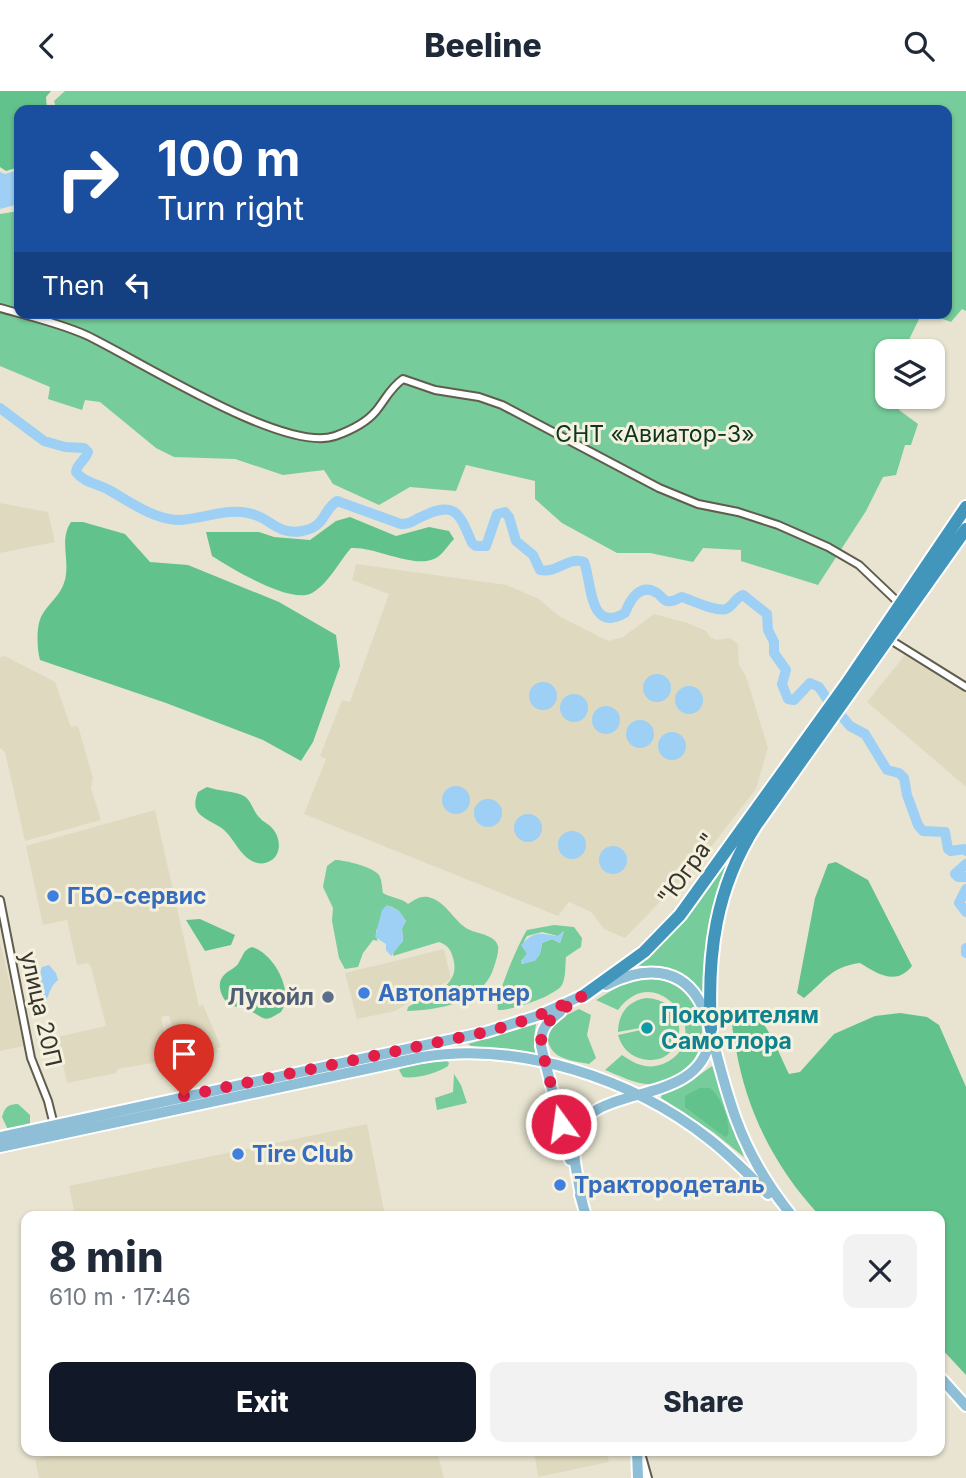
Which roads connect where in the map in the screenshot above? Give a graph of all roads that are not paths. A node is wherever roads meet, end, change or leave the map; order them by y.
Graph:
1 (40, 319) edge
2 (966, 507) edge
3 (966, 529) edge
4 (900, 604) junction
5 (889, 639) junction
6 (851, 686) junction
7 (966, 687) edge
8 (822, 725) junction
9 (0, 900) edge
10 (583, 996) junction
11 (710, 1029) junction
12 (545, 1063) junction
13 (640, 1095) junction
14 (54, 1125) junction
15 (0, 1137) edge
16 (0, 1147) edge
17 (582, 1202) junction
18 (585, 1211) edge
19 (786, 1211) edge
20 (787, 1211) edge
21 (945, 1383) edge
22 (966, 1406) edge
23 (639, 1456) edge
24 (641, 1456) edge
25 (638, 1478) edge
26 (648, 1478) edge

1 - 4 street
2 - 4 highway
3 - 5 highway
4 - 6 highway
5 - 6 highway
5 - 7 street
6 - 8 highway
8 - 10 highway, "Югра"
8 - 11 highway, "Югра"
9 - 14 street, улица 20П
10 - 11 main road
10 - 12 main road
10 - 14 main road
11 - 13 main road
11 - 20 main road
12 - 13 main road
12 - 16 main road
12 - 17 main road
13 - 17 main road
13 - 19 main road
14 - 15 main road
17 - 18 main road
21 - 22 main road
23 - 25 main road
24 - 26 street

